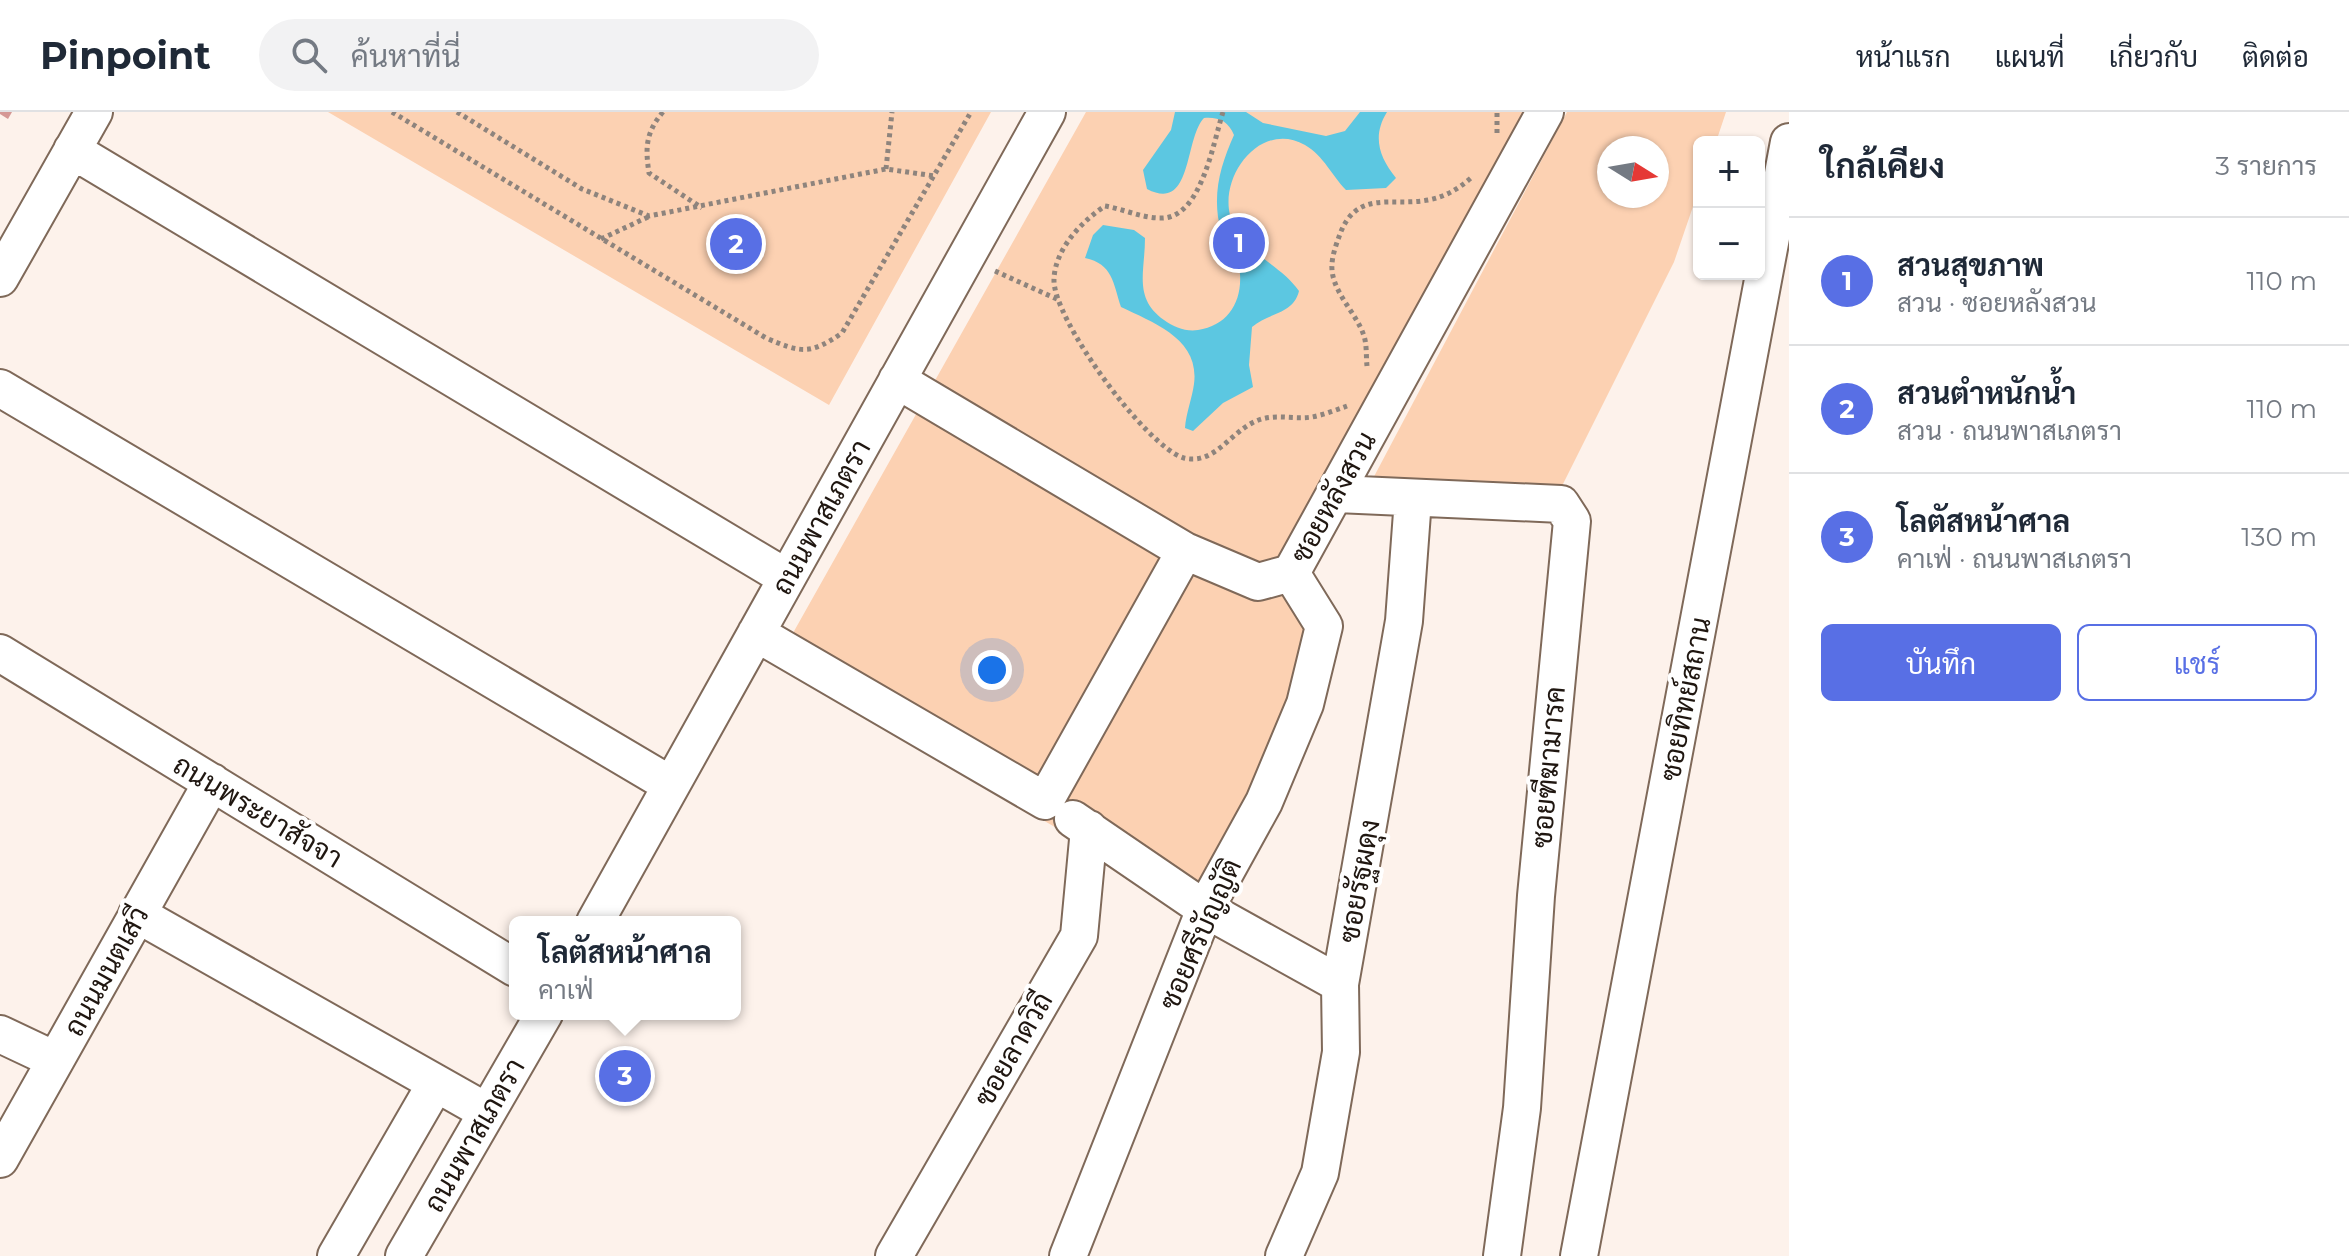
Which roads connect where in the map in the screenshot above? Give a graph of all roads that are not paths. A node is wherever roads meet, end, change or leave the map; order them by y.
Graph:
1 (94, 112) edge
2 (1047, 112) edge
3 (1545, 112) edge
4 (1789, 142) edge
5 (72, 150) junction
6 (1, 275) edge
7 (897, 380) junction
8 (0, 388) edge
9 (1337, 494) junction
10 (1413, 499) junction
11 (1185, 551) junction
12 (1291, 573) junction
13 (787, 578) junction
14 (756, 633) junction
15 (0, 653) edge
16 (212, 782) junction
17 (671, 785) junction
18 (1045, 801) junction
19 (1089, 829) junction
20 (1205, 909) junction
21 (137, 914) junction
22 (598, 916) edge
23 (509, 964) edge
24 (1340, 984) junction
25 (541, 1020) edge
26 (0, 1034) edge
27 (55, 1060) junction
28 (436, 1083) junction
29 (487, 1112) junction
30 (0, 1159) edge
31 (336, 1256) edge
32 (404, 1256) edge
33 (894, 1256) edge
34 (1068, 1256) edge
35 (1284, 1256) edge
36 (1502, 1256) edge
37 (1579, 1256) edge

1 - 5 street
2 - 7 street, ถนนพาสเภตรา
3 - 9 street, ซอยหลังสวน
4 - 37 street, ซอยทิทย์สถาน
5 - 6 street
5 - 13 street
7 - 11 street, ซอยหลังสวน
7 - 13 street, ถนนพาสเภตรา
8 - 17 street
9 - 10 street, ซอยฑีฆามารค
9 - 12 street, ซอยหลังสวน
10 - 24 street, ซอยรัฐผดุง
10 - 36 street, ซอยฑีฆามารค
11 - 12 street, ซอยหลังสวน
11 - 18 street
12 - 20 street, ซอยศรีบัญญัติ
13 - 14 street, ถนนพาสเภตรา
14 - 17 street, ถนนพาสเภตรา
14 - 18 street
15 - 16 street, ถนนพระยาสัจจา
16 - 21 street, ถนนมนตเสวี
16 - 23 street, ถนนพระยาสัจจา
17 - 22 street, ถนนพาสเภตรา
18 - 19 street
19 - 20 street
19 - 33 street, ซอยลาดวิถี
20 - 24 street
20 - 34 street, ซอยศรีบัญญัติ
21 - 27 street, ถนนมนตเสวี
21 - 28 street
24 - 35 street, ซอยรัฐผดุง
25 - 29 street, ถนนพาสเภตรา
26 - 27 street
27 - 30 street, ถนนมนตเสวี
28 - 29 street
28 - 31 street
29 - 32 street, ถนนพาสเภตรา

